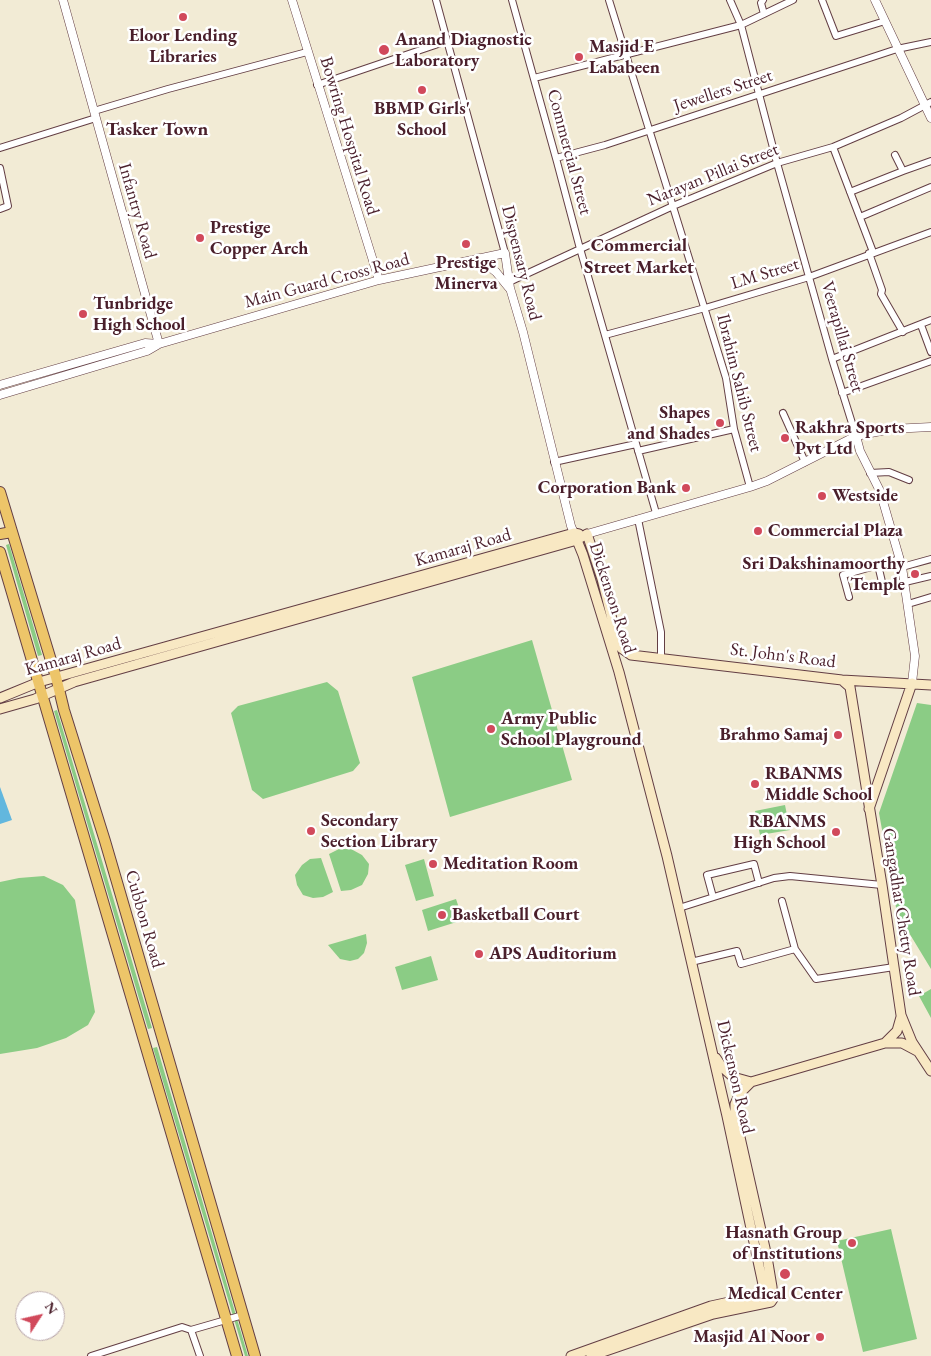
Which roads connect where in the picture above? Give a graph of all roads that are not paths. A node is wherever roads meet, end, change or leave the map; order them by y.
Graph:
1 (63, 0) edge
2 (292, 0) edge
3 (436, 0) edge
4 (512, 0) edge
5 (609, 0) edge
6 (730, 0) edge
7 (763, 0) edge
8 (793, 0) edge
9 (822, 0) edge
10 (875, 0) edge
11 (764, 14) junction
12 (885, 21) junction
13 (741, 25) junction
14 (447, 41) junction
15 (931, 42) edge
16 (897, 49) junction
17 (307, 52) junction
18 (627, 55) junction
19 (534, 78) junction
20 (317, 85) junction
21 (760, 95) junction
22 (928, 103) edge
23 (95, 114) junction
24 (931, 118) edge
25 (649, 131) junction
26 (833, 147) junction
27 (0, 148) edge
28 (896, 155) dead end
29 (556, 158) junction
30 (931, 161) edge
31 (777, 163) junction
32 (0, 168) edge
33 (903, 171) junction
34 (931, 187) edge
35 (850, 192) junction
36 (673, 206) junction
37 (0, 209) edge
38 (860, 217) junction
39 (931, 232) edge
40 (580, 250) junction
41 (505, 253) junction
42 (871, 253) junction
43 (478, 258) junction
44 (808, 277) junction
45 (379, 280) junction
46 (510, 285) junction
47 (705, 308) junction
48 (931, 320) edge
49 (921, 325) junction
50 (903, 332) junction
51 (605, 335) junction
52 (159, 344) junction
53 (931, 352) edge
54 (832, 359) junction
55 (931, 361) edge
56 (0, 385) edge
57 (842, 393) junction
58 (0, 395) edge
59 (783, 413) dead end
60 (931, 428) edge
61 (734, 429) junction
62 (856, 436) junction
63 (637, 448) junction
64 (554, 462) junction
65 (805, 462) junction
66 (870, 472) junction
67 (909, 480) dead end
68 (750, 487) junction
69 (0, 492) edge
70 (656, 513) junction
71 (638, 519) junction
72 (12, 532) junction
73 (0, 534) edge
74 (586, 534) junction
75 (576, 537) junction
76 (0, 552) edge
77 (931, 559) edge
78 (901, 563) junction
79 (878, 565) junction
80 (931, 576) edge
81 (905, 582) junction
82 (883, 586) dead end
83 (848, 597) dead end
84 (931, 597) edge
85 (908, 604) junction
86 (188, 646) junction
87 (631, 655) junction
88 (661, 657) junction
89 (619, 672) junction
90 (56, 678) junction
91 (842, 680) junction
92 (40, 682) junction
93 (912, 683) junction
94 (931, 685) edge
95 (59, 689) junction
96 (44, 696) junction
97 (0, 698) edge
98 (0, 709) edge
99 (869, 810) junction
100 (759, 883) junction
101 (882, 885) junction
102 (712, 897) junction
103 (782, 901) dead end
104 (679, 908) junction
105 (794, 949) junction
106 (692, 962) junction
107 (894, 967) junction
108 (901, 1015) junction
109 (162, 1037) junction
110 (144, 1042) junction
111 (885, 1043) junction
112 (917, 1051) junction
113 (713, 1054) junction
114 (931, 1071) edge
115 (751, 1082) junction
116 (183, 1108) junction
117 (165, 1114) junction
118 (745, 1177) junction
119 (712, 1310) junction
120 (243, 1315) junction
121 (226, 1319) junction
122 (191, 1330) junction
123 (91, 1356) edge
124 (200, 1356) edge
125 (237, 1356) edge
126 (255, 1356) edge
127 (571, 1356) edge
128 (591, 1356) edge

1 - 23 street, Infantry Road
2 - 17 street, Bowring Hospital Road
3 - 14 street, Dispensary Road
4 - 19 street, Commercial Street
5 - 18 street, Ibrahim Sahib Street
6 - 13 street, Veerapillai Street
7 - 11 street
8 - 11 street
9 - 12 street
10 - 12 street
11 - 13 street
12 - 16 street
13 - 18 street
13 - 21 street, Veerapillai Street
14 - 20 street
14 - 41 street, Dispensary Road
15 - 16 street, Jewellers Street
16 - 21 street, Jewellers Street
16 - 22 street
17 - 20 street, Bowring Hospital Road
17 - 23 street
18 - 19 street
18 - 25 street, Ibrahim Sahib Street
19 - 29 street, Commercial Street
20 - 45 street, Bowring Hospital Road
21 - 25 street, Jewellers Street
21 - 31 street, Veerapillai Street
22 - 24 street
22 - 26 street, Narayan Pillai Street
23 - 27 street
23 - 52 street, Infantry Road
25 - 29 street, Jewellers Street
25 - 36 street, Ibrahim Sahib Street
26 - 31 street, Narayan Pillai Street
26 - 35 street
28 - 33 street
29 - 40 street, Commercial Street
30 - 33 street
31 - 36 street, Narayan Pillai Street
31 - 44 street, Veerapillai Street
32 - 37 street
33 - 35 street
34 - 38 street
35 - 38 street
36 - 40 street, Narayan Pillai Street
36 - 47 street, Ibrahim Sahib Street
38 - 42 street
39 - 42 street, LM Street
40 - 46 street, Narayan Pillai Street
40 - 51 street, Commercial Street
41 - 43 street, Main Guard Cross Road
41 - 46 street, Dispensary Road
42 - 44 street, LM Street
42 - 50 street
43 - 45 street, Main Guard Cross Road
43 - 46 street
44 - 47 street, LM Street
44 - 54 street, Veerapillai Street
45 - 52 street, Main Guard Cross Road
46 - 64 street, Dispensary Road
47 - 51 street, LM Street
47 - 61 street, Ibrahim Sahib Street
48 - 49 street
49 - 50 street
49 - 53 street
50 - 54 street
51 - 63 street, Commercial Street
52 - 56 street, Main Guard Cross Road
52 - 58 street, Main Guard Cross Road
54 - 57 street, Veerapillai Street
55 - 57 street
57 - 62 street, Veerapillai Street
59 - 65 street
60 - 62 street, Kamaraj Road
61 - 63 street
61 - 68 street, Ibrahim Sahib Street
62 - 65 street, Kamaraj Road
62 - 66 street, Veerapillai Street
63 - 64 street
63 - 70 street, Commercial Street
64 - 75 street, Dispensary Road
65 - 68 street, Kamaraj Road
66 - 67 street
66 - 78 street, Veerapillai Street
68 - 70 street, Kamaraj Road
69 - 72 main road, Cubbon Road
70 - 71 street, Kamaraj Road
71 - 74 street, Kamaraj Road
71 - 88 street
72 - 73 main road
72 - 90 main road, Cubbon Road
74 - 75 main road, Kamaraj Road
74 - 87 main road, Dickenson Road
75 - 86 main road, Kamaraj Road
75 - 89 main road, Dickenson Road
76 - 92 main road, Cubbon Road
77 - 78 street
78 - 79 street
78 - 81 street, Veerapillai Street
79 - 82 street
79 - 83 street
80 - 81 street
81 - 85 street, Veerapillai Street
84 - 85 street
85 - 93 street, Veerapillai Street
86 - 90 main road, Kamaraj Road
86 - 95 main road, Kamaraj Road
87 - 88 main road, St. John's Road
87 - 89 main road, Dickenson Road
88 - 91 main road, St. John's Road
89 - 104 main road, Dickenson Road
90 - 92 main road, Kamaraj Road
90 - 95 main road, Cubbon Road
91 - 93 main road, St. John's Road
91 - 99 main road, Gangadhar Chetty Road
92 - 96 main road, Cubbon Road
92 - 97 main road, Kamaraj Road
93 - 94 main road, St. John's Road
93 - 99 main road, Gangadhar Chetty Road
95 - 96 main road, Kamaraj Road
95 - 109 main road, Cubbon Road
96 - 98 main road, Kamaraj Road
96 - 110 main road, Cubbon Road
99 - 101 main road, Gangadhar Chetty Road
100 - 101 street
100 - 102 street
100 - 102 street
101 - 107 main road, Gangadhar Chetty Road
102 - 104 street
103 - 105 street
104 - 106 main road, Dickenson Road
105 - 106 street
105 - 107 street
106 - 113 main road, Dickenson Road
107 - 108 main road, Gangadhar Chetty Road
108 - 111 main road
108 - 112 main road, Gangadhar Chetty Road
109 - 110 main road
109 - 116 main road, Cubbon Road
110 - 117 main road, Cubbon Road
111 - 112 main road
111 - 115 main road
112 - 114 main road, Gangadhar Chetty Road
113 - 115 main road
113 - 118 main road, Dickenson Road
115 - 118 main road, Dickenson Road
116 - 117 main road
116 - 120 main road, Cubbon Road
117 - 121 main road, Cubbon Road
118 - 119 main road, Dickenson Road
119 - 127 main road, Dickenson Road
119 - 128 main road, Dickenson Road
120 - 121 street
120 - 126 main road, Cubbon Road
121 - 122 street
121 - 125 main road, Cubbon Road
122 - 123 street
122 - 124 street

